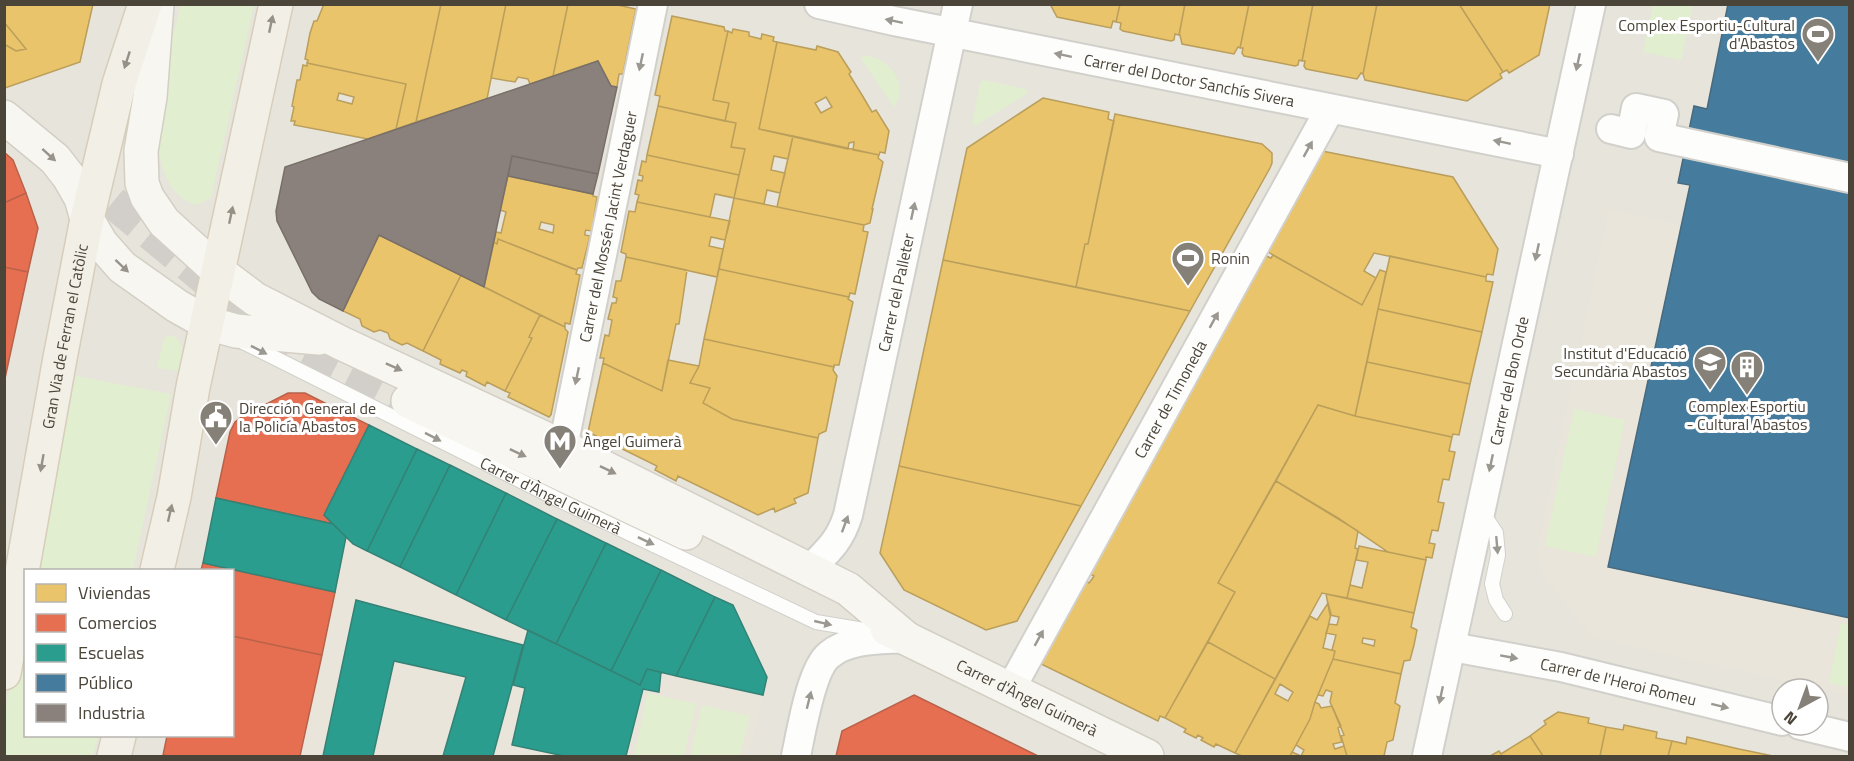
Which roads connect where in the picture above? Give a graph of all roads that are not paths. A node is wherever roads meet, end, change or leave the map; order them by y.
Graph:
1 (145, 4) edge
2 (156, 4) edge
3 (276, 4) edge
4 (653, 4) edge
5 (819, 4) edge
6 (958, 4) edge
7 (1591, 4) edge
8 (951, 32) junction
9 (1330, 109) junction
10 (4, 117) edge
11 (1621, 131) dead end
12 (1559, 154) junction
13 (1850, 178) edge
14 (87, 219) junction
15 (219, 272) junction
16 (207, 323) junction
17 (341, 343) junction
18 (408, 401) tunnel mouth
19 (563, 447) junction
20 (1481, 510) junction
21 (157, 569) edge
22 (809, 570) junction
23 (1505, 614) dead end
24 (906, 638) junction
25 (1452, 647) junction
26 (4, 673) edge
27 (1010, 690) junction
28 (1770, 718) edge
29 (1830, 732) edge
30 (119, 737) edge
31 (1850, 737) edge
32 (114, 756) edge
33 (796, 756) edge
34 (1148, 756) edge
35 (1427, 756) edge

1 -> 14 main road, Gran Via de Ferran el Catòlic
2 - 15 main road
15 -> 3 main road
4 -> 19 street, Carrer del Mossén Jacint Verdaguer
8 -> 5 street, Carrer del Doctor Sanchís Sivera
6 - 8 street, Carrer del Palleter
7 -> 12 street, Carrer del Bon Orde
9 -> 8 street, Carrer del Doctor Sanchís Sivera
22 -> 8 street, Carrer del Palleter
12 -> 9 street, Carrer del Doctor Sanchís Sivera
27 -> 9 street, Carrer de Timoneda
10 -> 14 main road, Carrer d'Àngel Guimerà
11 - 13 street
12 -> 20 street, Carrer del Bon Orde
14 -> 16 main road, Carrer d'Àngel Guimerà
14 -> 26 main road, Gran Via de Ferran el Catòlic
15 - 16 main road
15 - 17 main road, Carrer d'Àngel Guimerà
16 - 17 main road, Carrer d'Àngel Guimerà
21 -> 16 main road
16 -> 24 lane, Carrer d'Àngel Guimerà
17 -> 19 main road, Carrer d'Àngel Guimerà
18 -> 24 main road, Carrer d'Àngel Guimerà
19 -> 22 main road, Carrer d'Àngel Guimerà
20 -> 23 lane
20 - 25 street, Carrer del Bon Orde
22 - 24 main road, Carrer d'Àngel Guimerà
24 - 27 main road, Carrer d'Àngel Guimerà
33 -> 24 street
25 -> 28 street, Carrer de l'Heroi Romeu
25 -> 35 street, Carrer del Bon Orde
27 - 34 main road, Carrer d'Àngel Guimerà
29 - 31 street
30 - 32 main road

